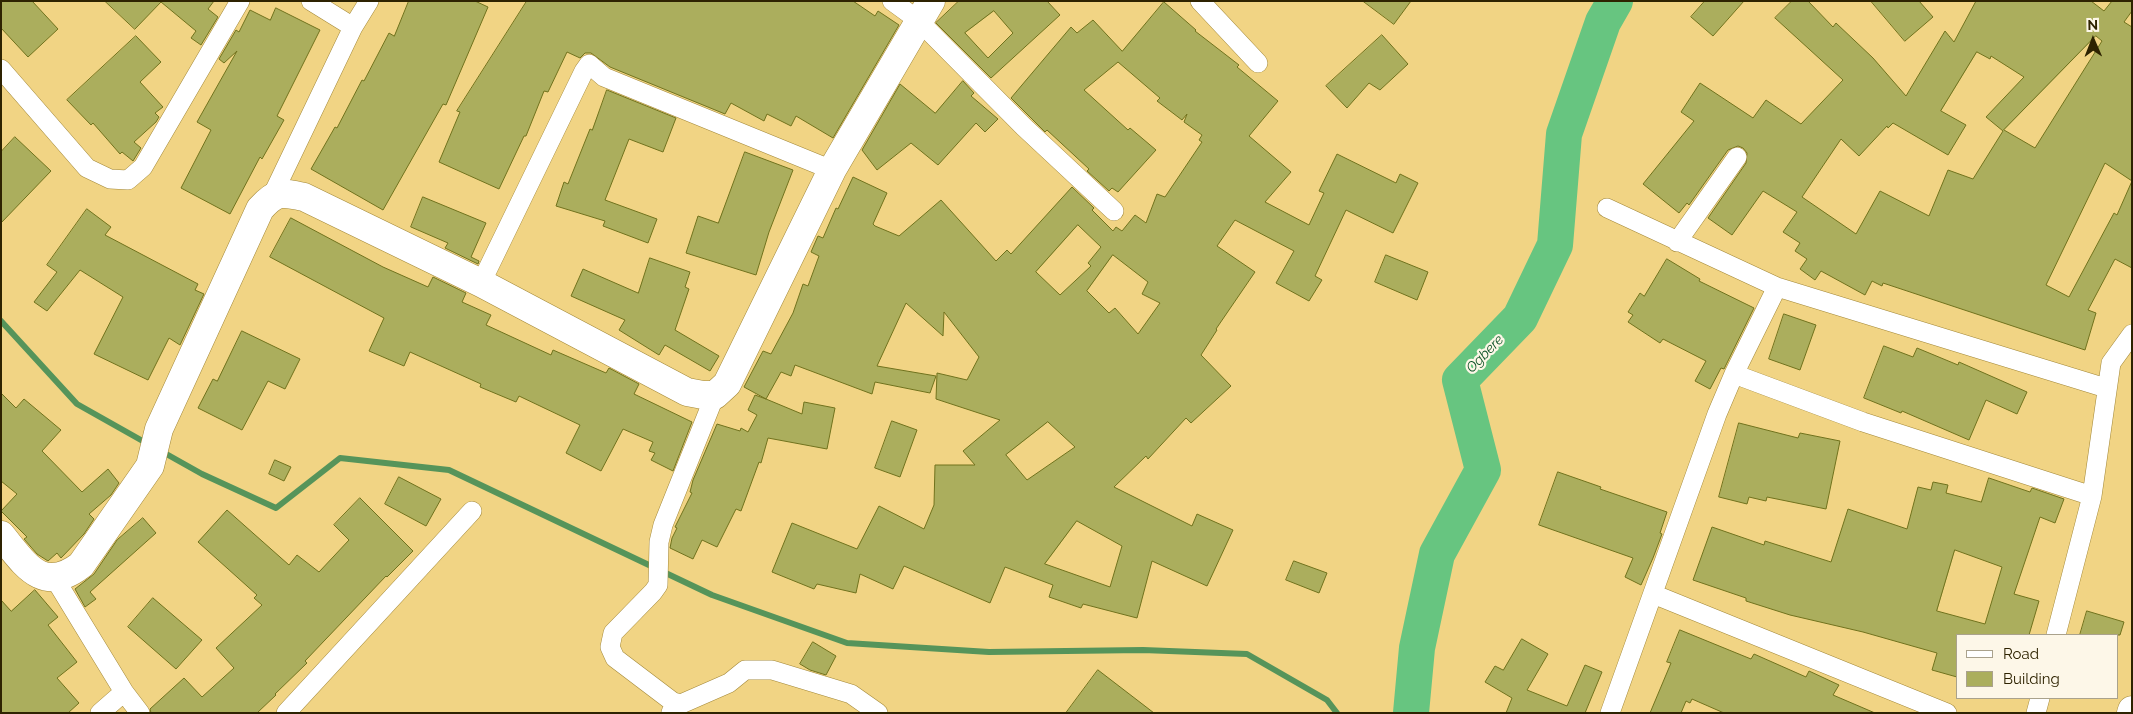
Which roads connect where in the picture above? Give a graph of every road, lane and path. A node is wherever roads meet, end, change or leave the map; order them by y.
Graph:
1 (240, 1) edge
2 (311, 1) edge
3 (369, 1) edge
4 (892, 1) edge
5 (1200, 1) edge
6 (924, 11) edge
7 (353, 27) junction
8 (1258, 63) dead end
9 (1, 69) edge
10 (1737, 157) dead end
11 (832, 170) junction
12 (272, 196) junction
13 (1607, 208) dead end
14 (1114, 211) dead end
15 (1677, 242) junction
16 (481, 283) junction
17 (1777, 287) junction
18 (2132, 334) edge
19 (1734, 374) junction
20 (2106, 388) junction
21 (716, 395) junction
22 (2092, 496) junction
23 (472, 511) dead end
24 (1, 535) edge
25 (55, 579) junction
26 (1653, 594) junction
27 (2056, 634) edge
28 (124, 692) junction
29 (2040, 699) edge
30 (676, 708) edge
31 (100, 713) edge
32 (140, 713) edge
33 (286, 713) edge
34 (878, 713) edge
35 (1610, 713) edge
36 (1947, 713) edge
37 (2036, 713) edge

1 - 9 street
2 - 7 street
3 - 7 street
4 - 6 street
5 - 8 street
6 - 11 street
6 - 14 street
7 - 12 street
10 - 15 street
11 - 16 street
11 - 21 street
12 - 16 street
12 - 25 street
13 - 15 street
15 - 17 street
16 - 21 street
17 - 19 street
17 - 20 street
18 - 20 street
19 - 22 street
19 - 26 street
20 - 22 street
21 - 30 street
22 - 27 street
23 - 33 street
24 - 25 street
25 - 28 street
26 - 35 street
26 - 36 street
28 - 31 street
28 - 32 street
29 - 37 street
30 - 34 street

